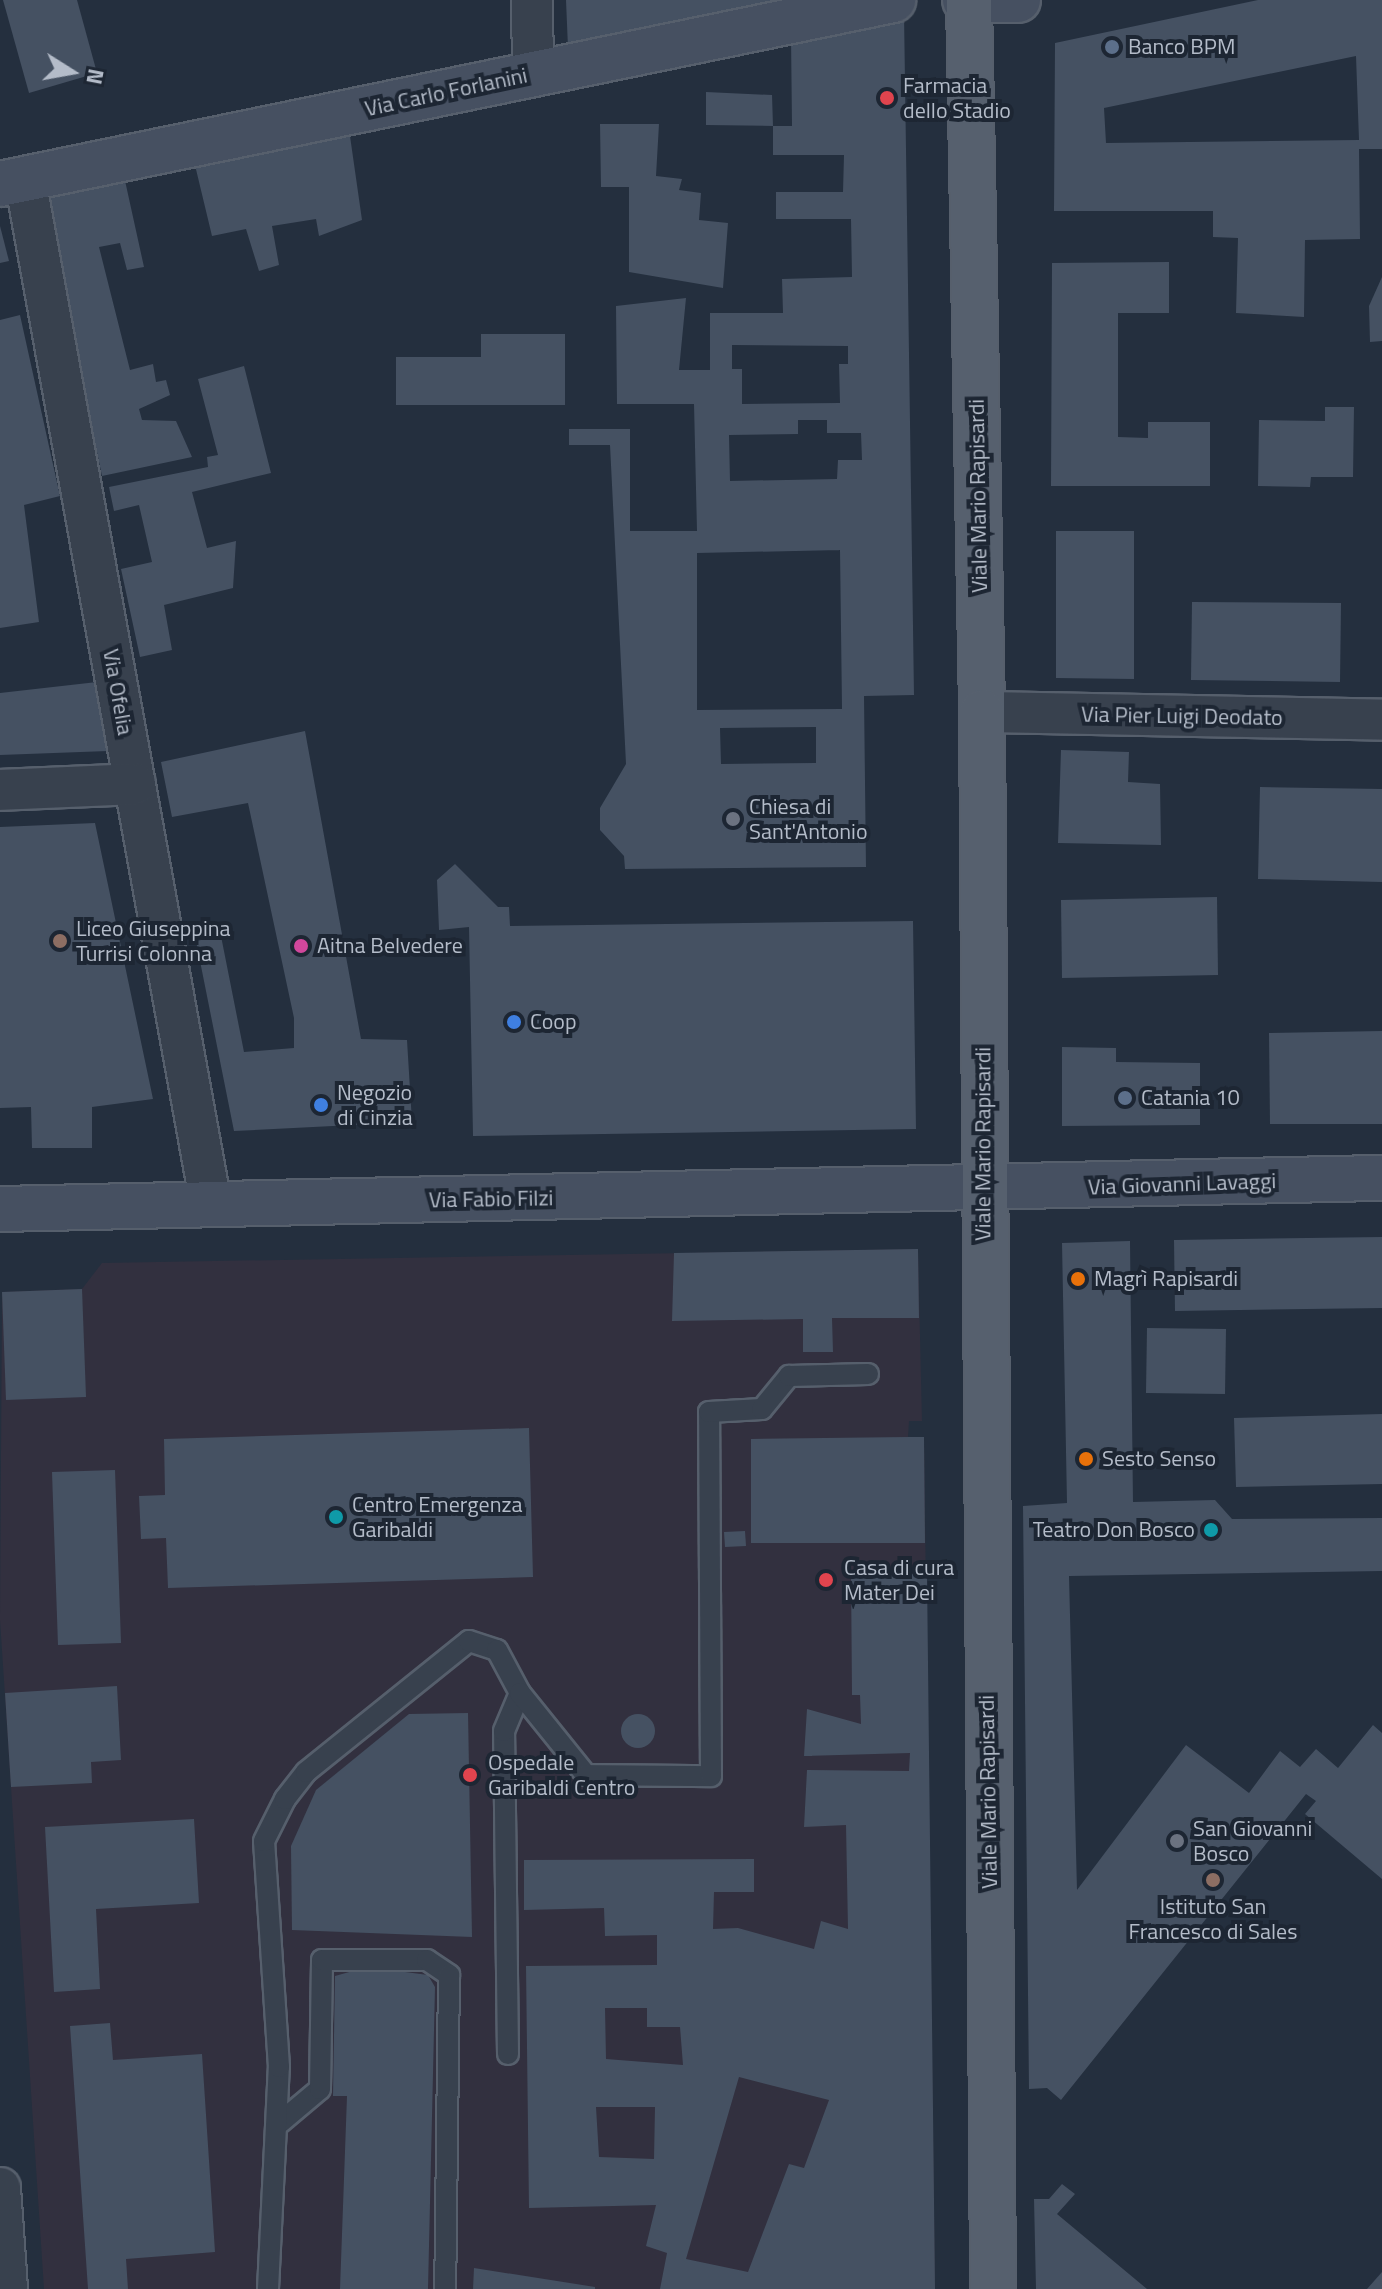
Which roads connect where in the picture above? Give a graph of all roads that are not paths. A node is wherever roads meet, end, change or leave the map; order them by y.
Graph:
1 (532, 0) edge
2 (893, 0) edge
3 (968, 0) edge
4 (1018, 0) edge
5 (533, 74) junction
6 (12, 182) edge
7 (982, 712) junction
8 (1382, 720) edge
9 (135, 784) junction
10 (0, 790) edge
11 (1382, 1178) edge
12 (983, 1190) junction
13 (211, 1205) junction
14 (0, 1209) edge
15 (868, 1374) dead end
16 (520, 1693) junction
17 (508, 2054) dead end
18 (276, 2126) junction
19 (1, 2210) edge
20 (7, 2289) edge
21 (268, 2289) edge
22 (445, 2289) edge
23 (993, 2289) edge

1 - 5 street
2 - 5 street, Via Carlo Forlanini
3 - 4 street
3 - 7 main road, Viale Mario Rapisardi
5 - 6 street, Via Carlo Forlanini
6 - 9 street, Via Ofelia
7 - 8 street, Via Pier Luigi Deodato
7 - 12 main road, Viale Mario Rapisardi
9 - 10 street
9 - 13 street, Via Ofelia
11 - 12 street, Via Giovanni Lavaggi
12 - 13 street, Via Fabio Filzi
12 - 23 main road, Viale Mario Rapisardi
13 - 14 street, Via Fabio Filzi
15 - 16 lane
16 - 17 lane
16 - 18 lane
18 - 21 lane
18 - 22 lane
19 - 20 street

